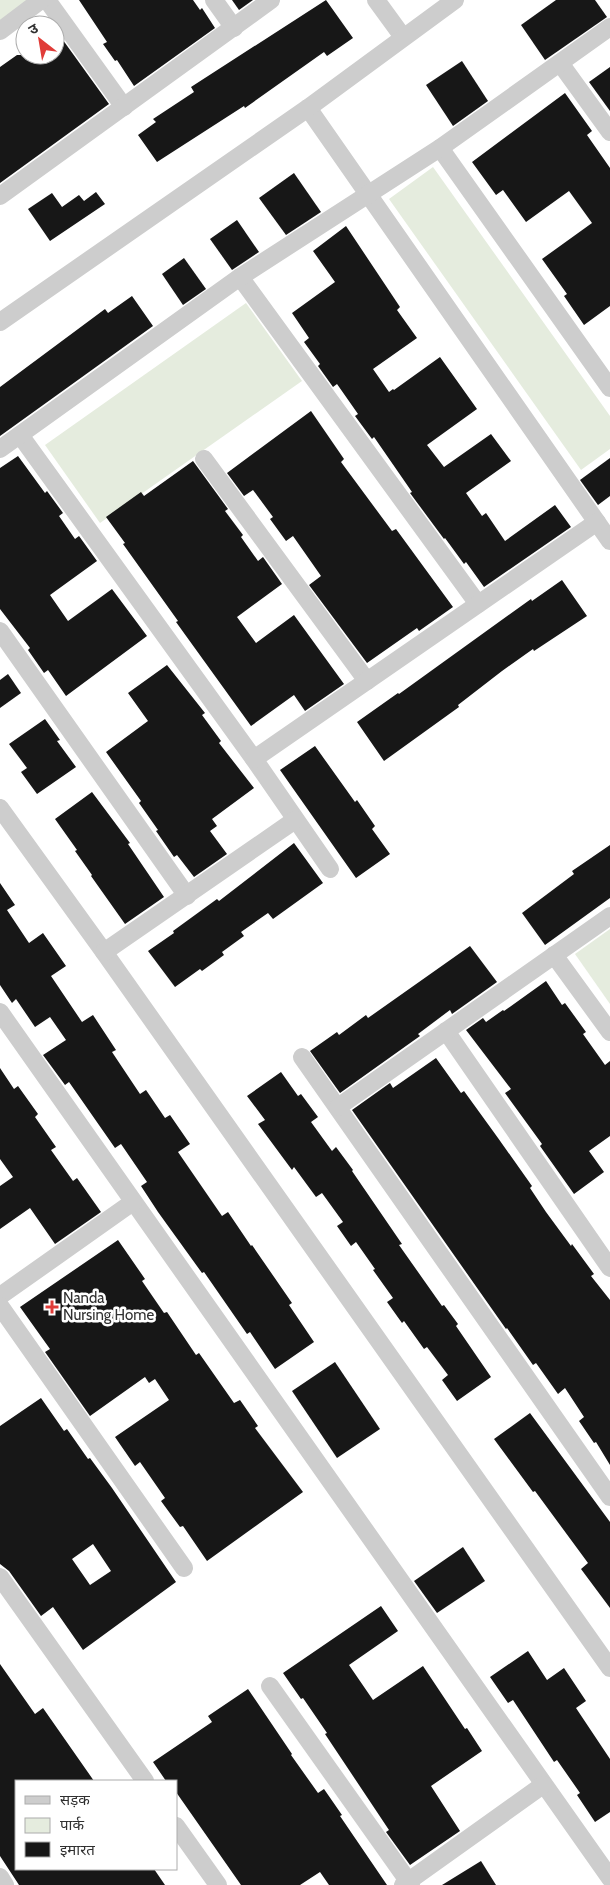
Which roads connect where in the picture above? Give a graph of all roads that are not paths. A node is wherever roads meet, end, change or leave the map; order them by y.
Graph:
1 (41, 0) edge
2 (47, 0) edge
3 (214, 0) edge
4 (271, 0) edge
5 (376, 0) edge
6 (455, 0) edge
7 (610, 27) edge
8 (234, 28) junction
9 (0, 31) edge
10 (403, 37) junction
11 (560, 63) junction
12 (124, 107) junction
13 (308, 108) junction
14 (610, 132) edge
15 (440, 148) junction
16 (367, 195) junction
17 (0, 196) edge
18 (240, 277) junction
19 (0, 322) edge
20 (610, 388) edge
21 (20, 435) junction
22 (0, 449) edge
23 (204, 459) dead end
24 (597, 522) junction
25 (610, 541) edge
26 (478, 604) junction
27 (0, 631) edge
28 (367, 681) junction
29 (254, 759) junction
30 (0, 808) edge
31 (295, 820) junction
32 (330, 869) dead end
33 (186, 896) junction
34 (610, 916) edge
35 (104, 952) junction
36 (554, 955) junction
37 (0, 1012) edge
38 (446, 1031) junction
39 (610, 1032) edge
40 (302, 1057) dead end
41 (338, 1107) junction
42 (133, 1202) junction
43 (610, 1268) edge
44 (0, 1296) edge
45 (0, 1306) edge
46 (610, 1497) edge
47 (184, 1568) dead end
48 (0, 1578) edge
49 (610, 1668) edge
50 (270, 1686) dead end
51 (144, 1780) edge
52 (543, 1786) junction
53 (178, 1829) edge
54 (0, 1877) edge
55 (610, 1878) edge
56 (407, 1884) edge
57 (5, 1885) edge
58 (218, 1885) edge

1 - 9 street
2 - 12 street
3 - 8 street
4 - 8 street
5 - 10 street
6 - 10 street
7 - 11 street
8 - 12 street
10 - 13 street
11 - 14 street
11 - 15 street
12 - 17 street
13 - 16 street
13 - 19 street
15 - 16 street
15 - 20 street
16 - 18 street
16 - 24 street
18 - 21 street
18 - 26 street
21 - 22 street
21 - 29 street
23 - 28 street
24 - 25 street
24 - 26 street
26 - 28 street
27 - 33 street
28 - 29 street
29 - 31 street
30 - 35 street
31 - 32 street
31 - 33 street
33 - 35 street
34 - 36 street
35 - 49 street
36 - 38 street
36 - 39 street
37 - 42 street
38 - 41 street
38 - 43 street
40 - 41 street
41 - 46 street
42 - 44 street
42 - 52 street
45 - 47 street
48 - 51 street
50 - 56 street
52 - 55 street
52 - 56 street
53 - 58 street
54 - 57 street

